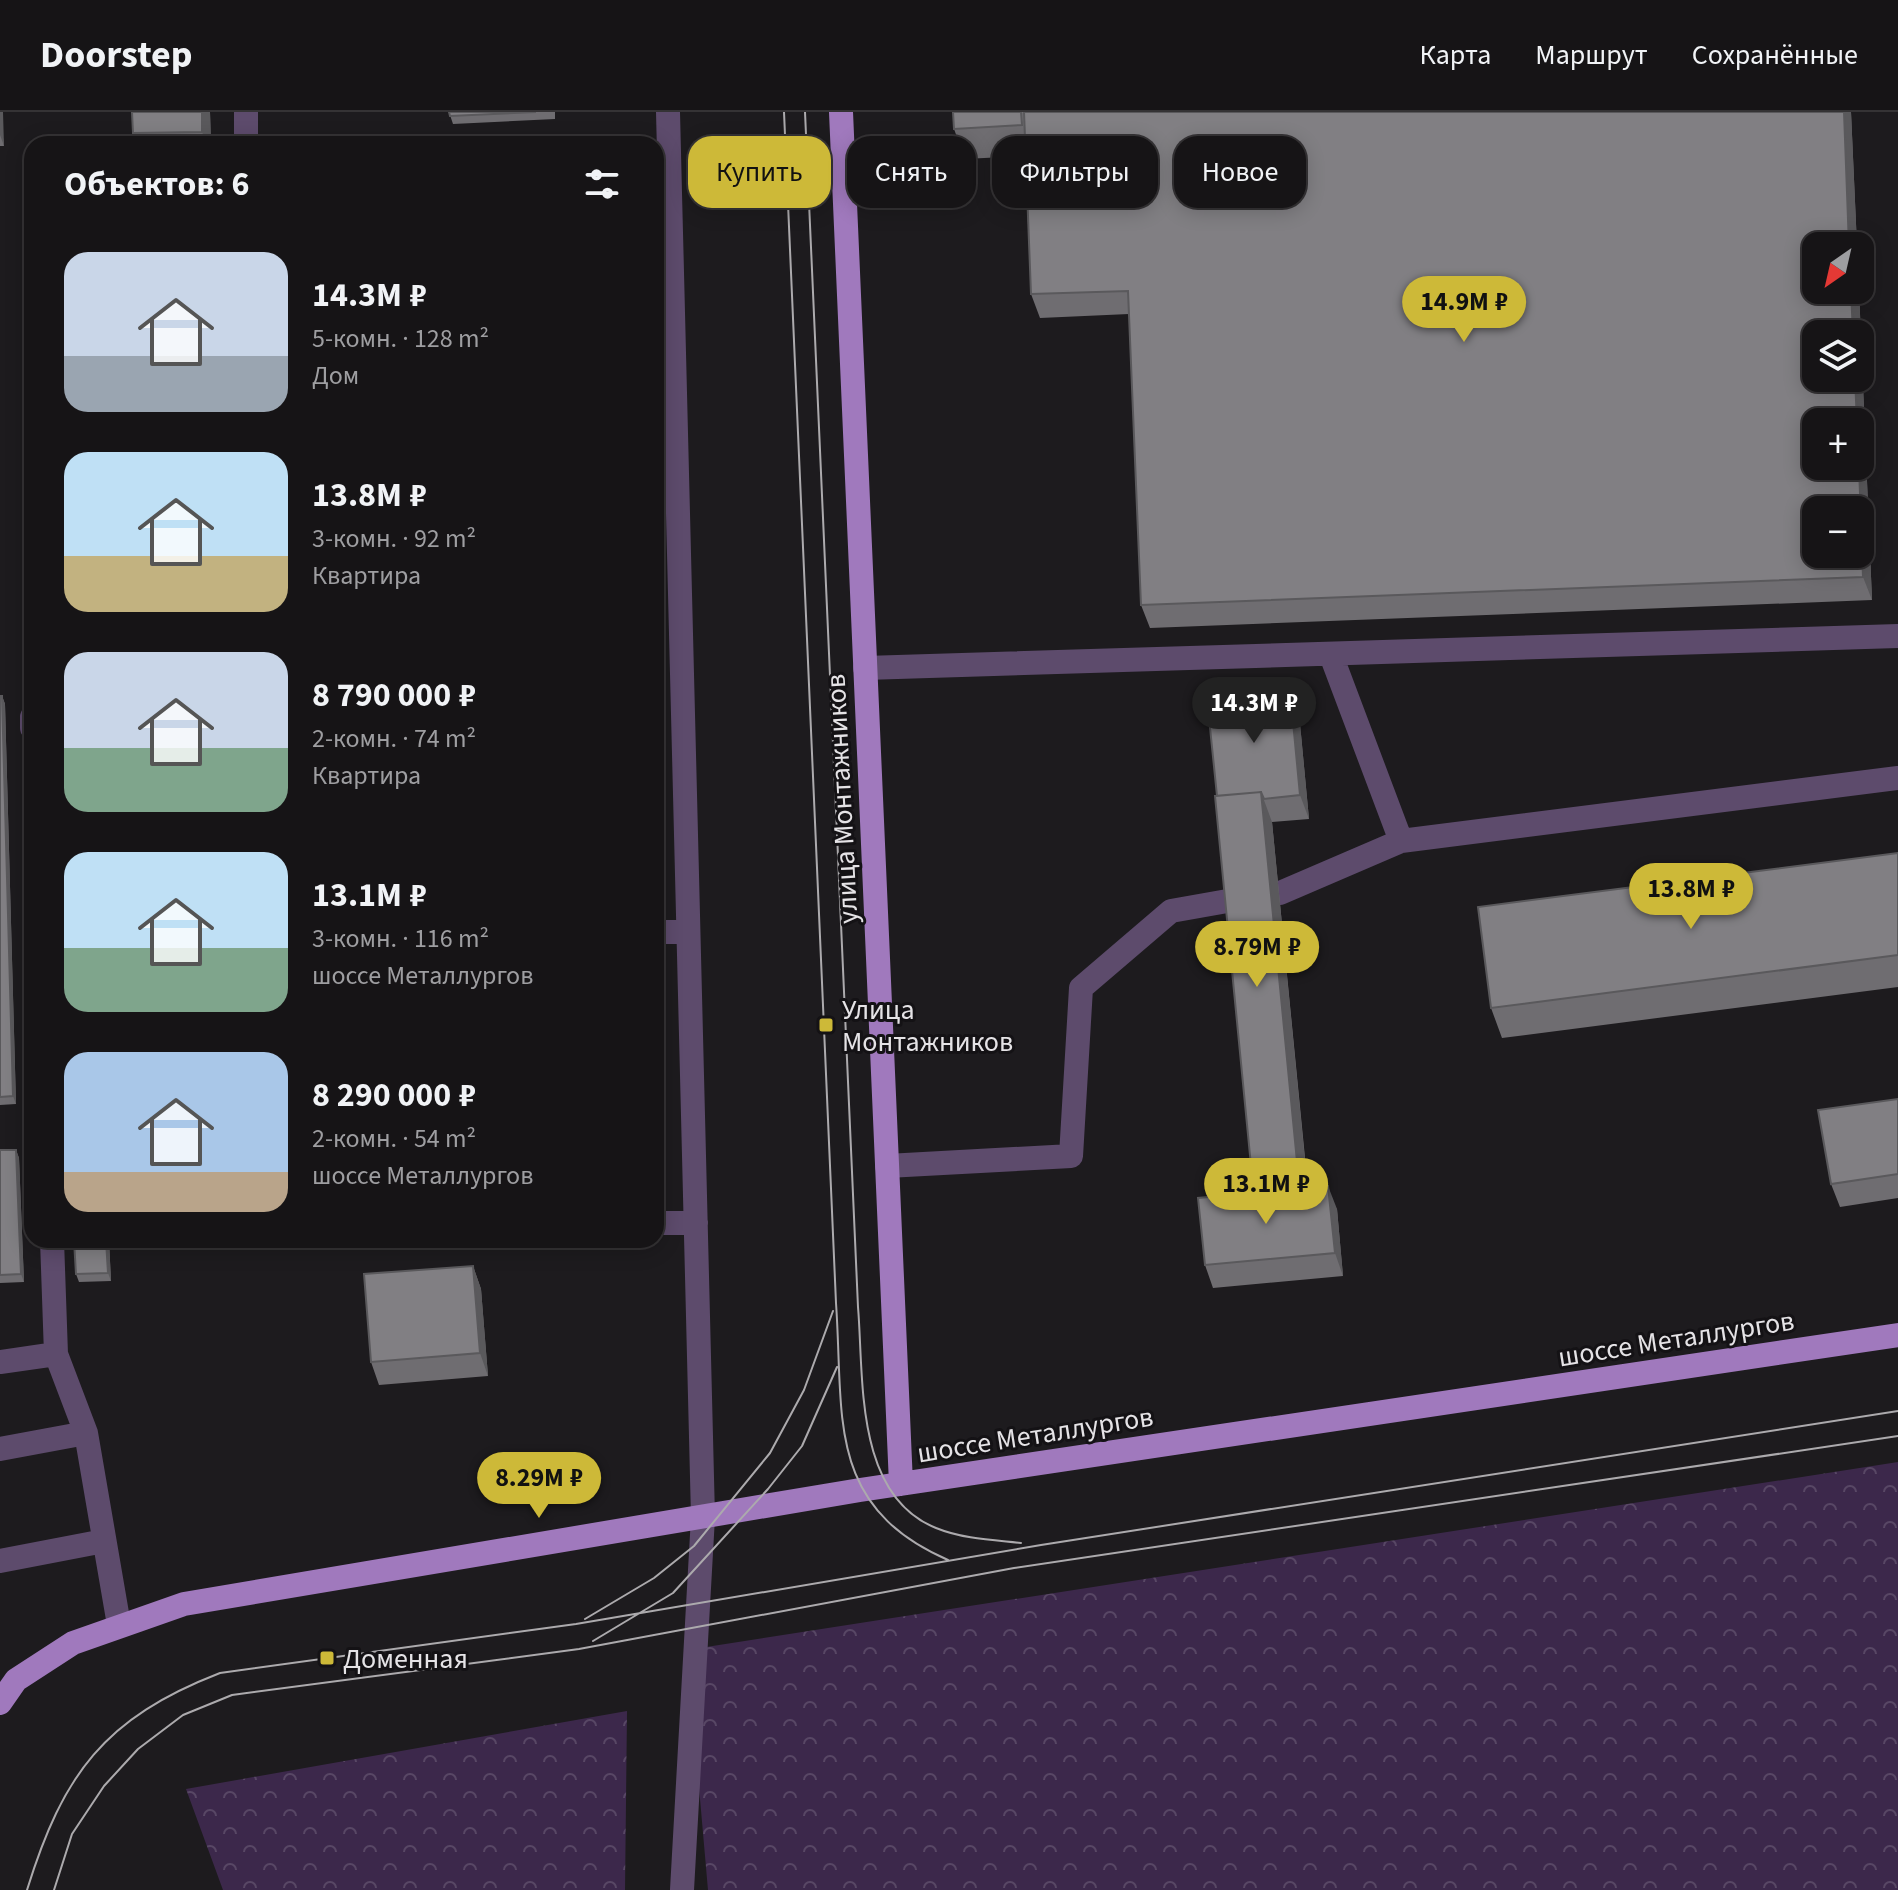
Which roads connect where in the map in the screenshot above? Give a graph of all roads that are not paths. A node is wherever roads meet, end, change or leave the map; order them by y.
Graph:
1 (246, 112) edge
2 (668, 112) edge
3 (841, 112) edge
4 (246, 136) edge
5 (664, 305) edge
6 (1898, 636) edge
7 (1331, 655) junction
8 (865, 668) junction
9 (1898, 778) edge
10 (1401, 841) junction
11 (1280, 893) dead end
12 (1233, 900) edge
13 (664, 932) edge
14 (688, 932) junction
15 (887, 1166) junction
16 (664, 1223) edge
17 (696, 1223) junction
18 (52, 1248) edge
19 (1898, 1335) edge
20 (56, 1354) junction
21 (0, 1362) edge
22 (86, 1433) junction
23 (0, 1449) edge
24 (901, 1484) junction
25 (703, 1517) junction
26 (104, 1541) junction
27 (0, 1561) edge
28 (119, 1625) junction
29 (8, 1681) edge
30 (0, 1703) edge
31 (682, 1890) edge

1 - 4 lane
2 - 5 lane
3 - 8 main road, улица Монтажников
5 - 14 lane
6 - 7 lane
7 - 8 lane
7 - 10 lane
8 - 15 main road, улица Монтажников
9 - 10 lane
10 - 11 lane
12 - 15 lane
13 - 14 lane
14 - 17 lane
15 - 24 main road, улица Монтажников
16 - 17 lane
17 - 25 lane
18 - 20 lane
19 - 24 main road, шоссе Металлургов
20 - 21 lane
20 - 22 lane
22 - 23 lane
22 - 26 lane
24 - 25 main road, шоссе Металлургов
25 - 28 main road, шоссе Металлургов
25 - 31 lane
26 - 27 lane
26 - 28 lane
28 - 29 main road, шоссе Металлургов
29 - 30 main road

